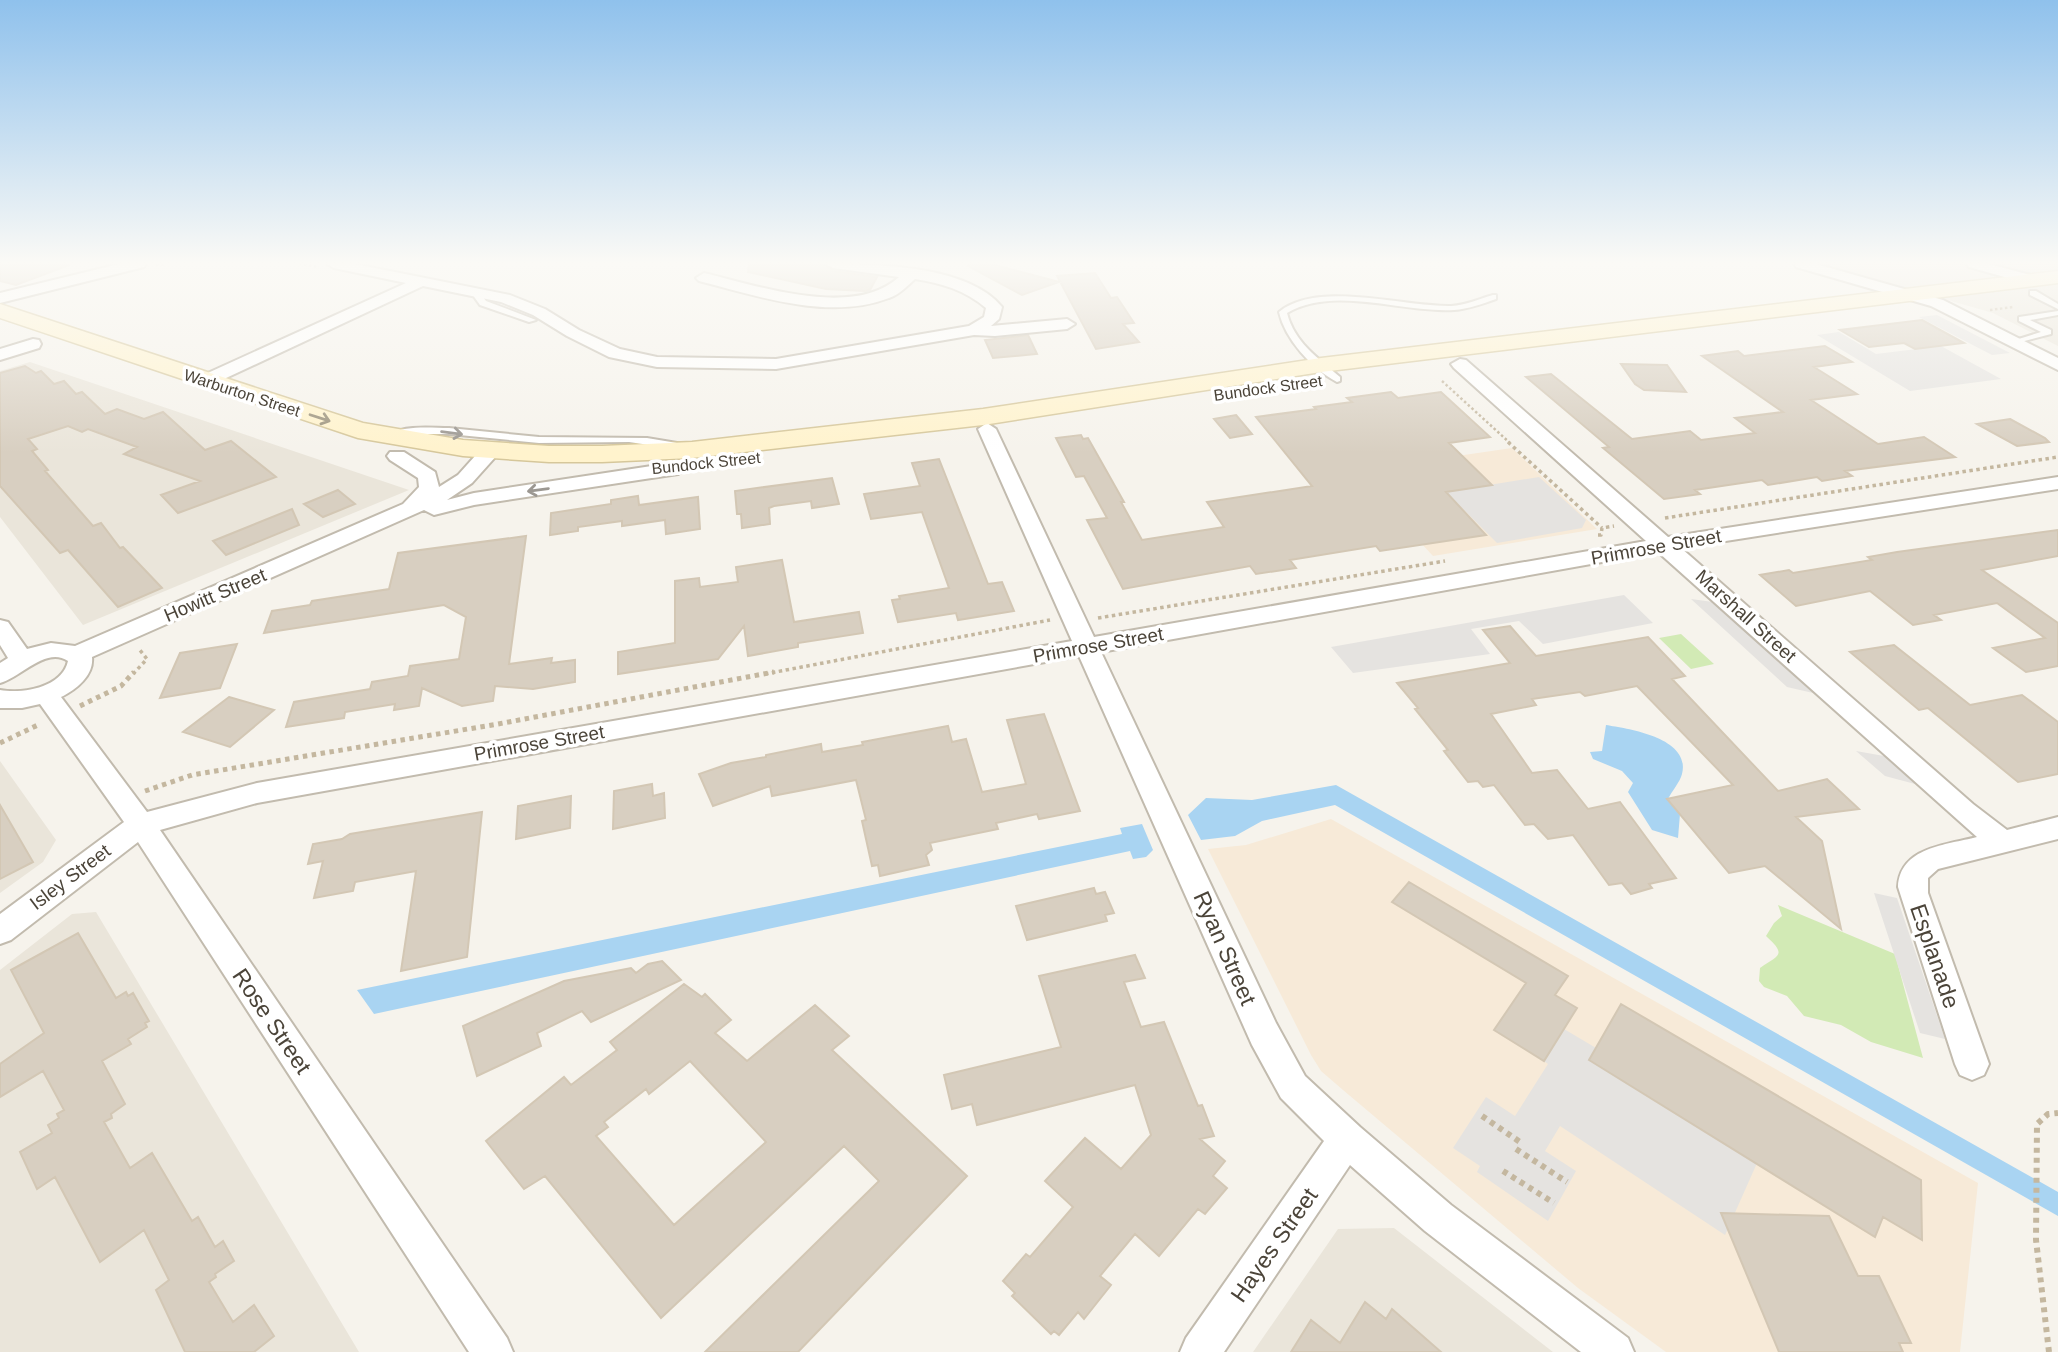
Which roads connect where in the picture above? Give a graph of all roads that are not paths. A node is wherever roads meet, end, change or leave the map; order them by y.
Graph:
1 (47, 327) edge
2 (322, 327) edge
3 (563, 327) edge
4 (978, 327) edge
5 (1035, 327) edge
6 (1288, 327) edge
7 (1667, 327) edge
8 (1767, 327) edge
9 (1984, 327) edge
10 (974, 330) junction
11 (0, 333) edge
12 (2053, 333) edge
13 (2013, 342) junction
14 (33, 344) junction
15 (0, 355) edge
16 (2058, 365) edge
17 (1329, 372) junction
18 (1451, 372) junction
19 (205, 381) junction
20 (987, 429) junction
21 (391, 446) junction
22 (493, 459) junction
23 (685, 459) junction
24 (2058, 483) edge
25 (447, 505) junction
26 (410, 510) junction
27 (353, 536) junction
28 (1666, 544) junction
29 (0, 627) edge
30 (1088, 647) junction
31 (77, 654) junction
32 (22, 660) junction
33 (0, 675) edge
34 (46, 694) junction
35 (0, 699) edge
36 (141, 824) junction
37 (2058, 828) edge
38 (2001, 840) junction
39 (0, 931) edge
40 (1972, 1064) dead end
41 (1347, 1139) junction
42 (493, 1352) edge
43 (1200, 1352) edge
44 (1614, 1352) edge

1 - 19 main road, Warburton Street
2 - 19 street
3 - 10 street
4 - 10 street
5 - 10 street
6 - 17 lane
7 - 17 main road, Bundock Street
8 - 18 main road, Bundock Street
9 - 13 street
11 - 14 main road, Warburton Street
12 - 13 lane
13 - 16 street
14 - 15 street
14 - 21 main road, Warburton Street
17 - 18 main road, Bundock Street
17 - 20 main road, Bundock Street
17 - 23 main road, Bundock Street
18 - 28 street, Marshall Street
19 -> 21 main road, Warburton Street
20 - 23 main road, Bundock Street
20 - 30 street, Ryan Street
21 - 22 main road, Warburton Street
21 -> 23 lane
21 - 26 street
22 - 23 main road, Bundock Street
22 - 25 street, Howitt Street
22 - 26 street, Howitt Street
23 -> 25 street, Howitt Street
24 - 28 street, Primrose Street
25 - 27 street, Howitt Street
26 - 27 street, Howitt Street
27 - 31 street, Howitt Street
28 - 30 street, Primrose Street
28 - 38 street, Marshall Street
29 - 32 street
30 - 36 street, Primrose Street
30 - 41 street, Ryan Street
31 - 32 street
31 - 34 street
32 - 33 street
34 - 35 street
34 - 36 street, Rose Street
36 - 39 street, Isley Street
36 - 42 street, Rose Street
37 - 38 street, Esplanade
38 - 40 street, Esplanade
41 - 43 street, Hayes Street
41 - 44 street, Ryan Street

